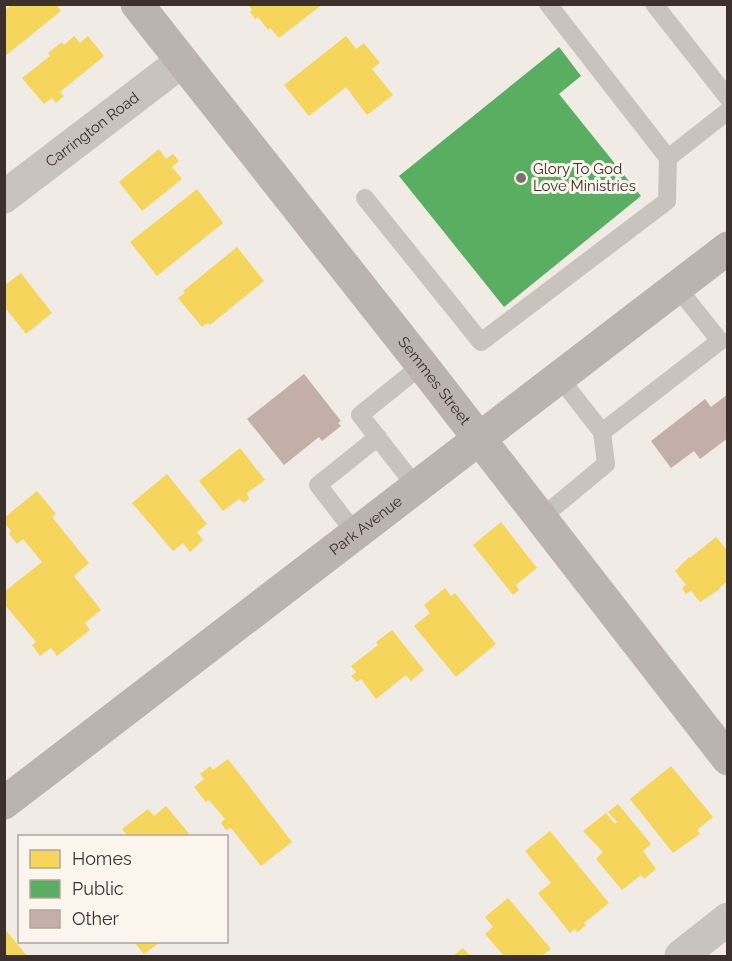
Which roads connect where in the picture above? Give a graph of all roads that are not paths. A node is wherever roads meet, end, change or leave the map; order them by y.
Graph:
1 (137, 4) edge
2 (548, 4) edge
3 (654, 4) edge
4 (181, 62) junction
5 (728, 98) edge
6 (728, 111) edge
7 (668, 158) junction
8 (4, 197) edge
9 (365, 198) dead end
10 (728, 248) edge
11 (676, 286) junction
12 (724, 339) edge
13 (422, 365) junction
14 (559, 377) junction
15 (602, 432) junction
16 (378, 437) junction
17 (479, 440) junction
18 (417, 488) junction
19 (541, 518) junction
20 (356, 534) junction
21 (728, 759) edge
22 (4, 802) edge
23 (728, 919) edge
24 (681, 957) edge

1 - 4 main road, Semmes Street
2 - 7 lane
3 - 5 lane
4 - 8 street, Carrington Road
4 - 13 main road, Semmes Street
6 - 7 lane
7 - 9 lane
10 - 11 main road, Park Avenue
11 - 12 lane
11 - 14 main road, Park Avenue
12 - 15 lane
13 - 16 lane
13 - 17 main road, Semmes Street
14 - 15 lane
14 - 17 main road, Park Avenue
15 - 19 lane
16 - 18 lane
16 - 20 lane
17 - 18 main road, Park Avenue
17 - 19 main road, Semmes Street
18 - 20 main road, Park Avenue
19 - 21 main road, Semmes Street
20 - 22 main road, Park Avenue
23 - 24 street

